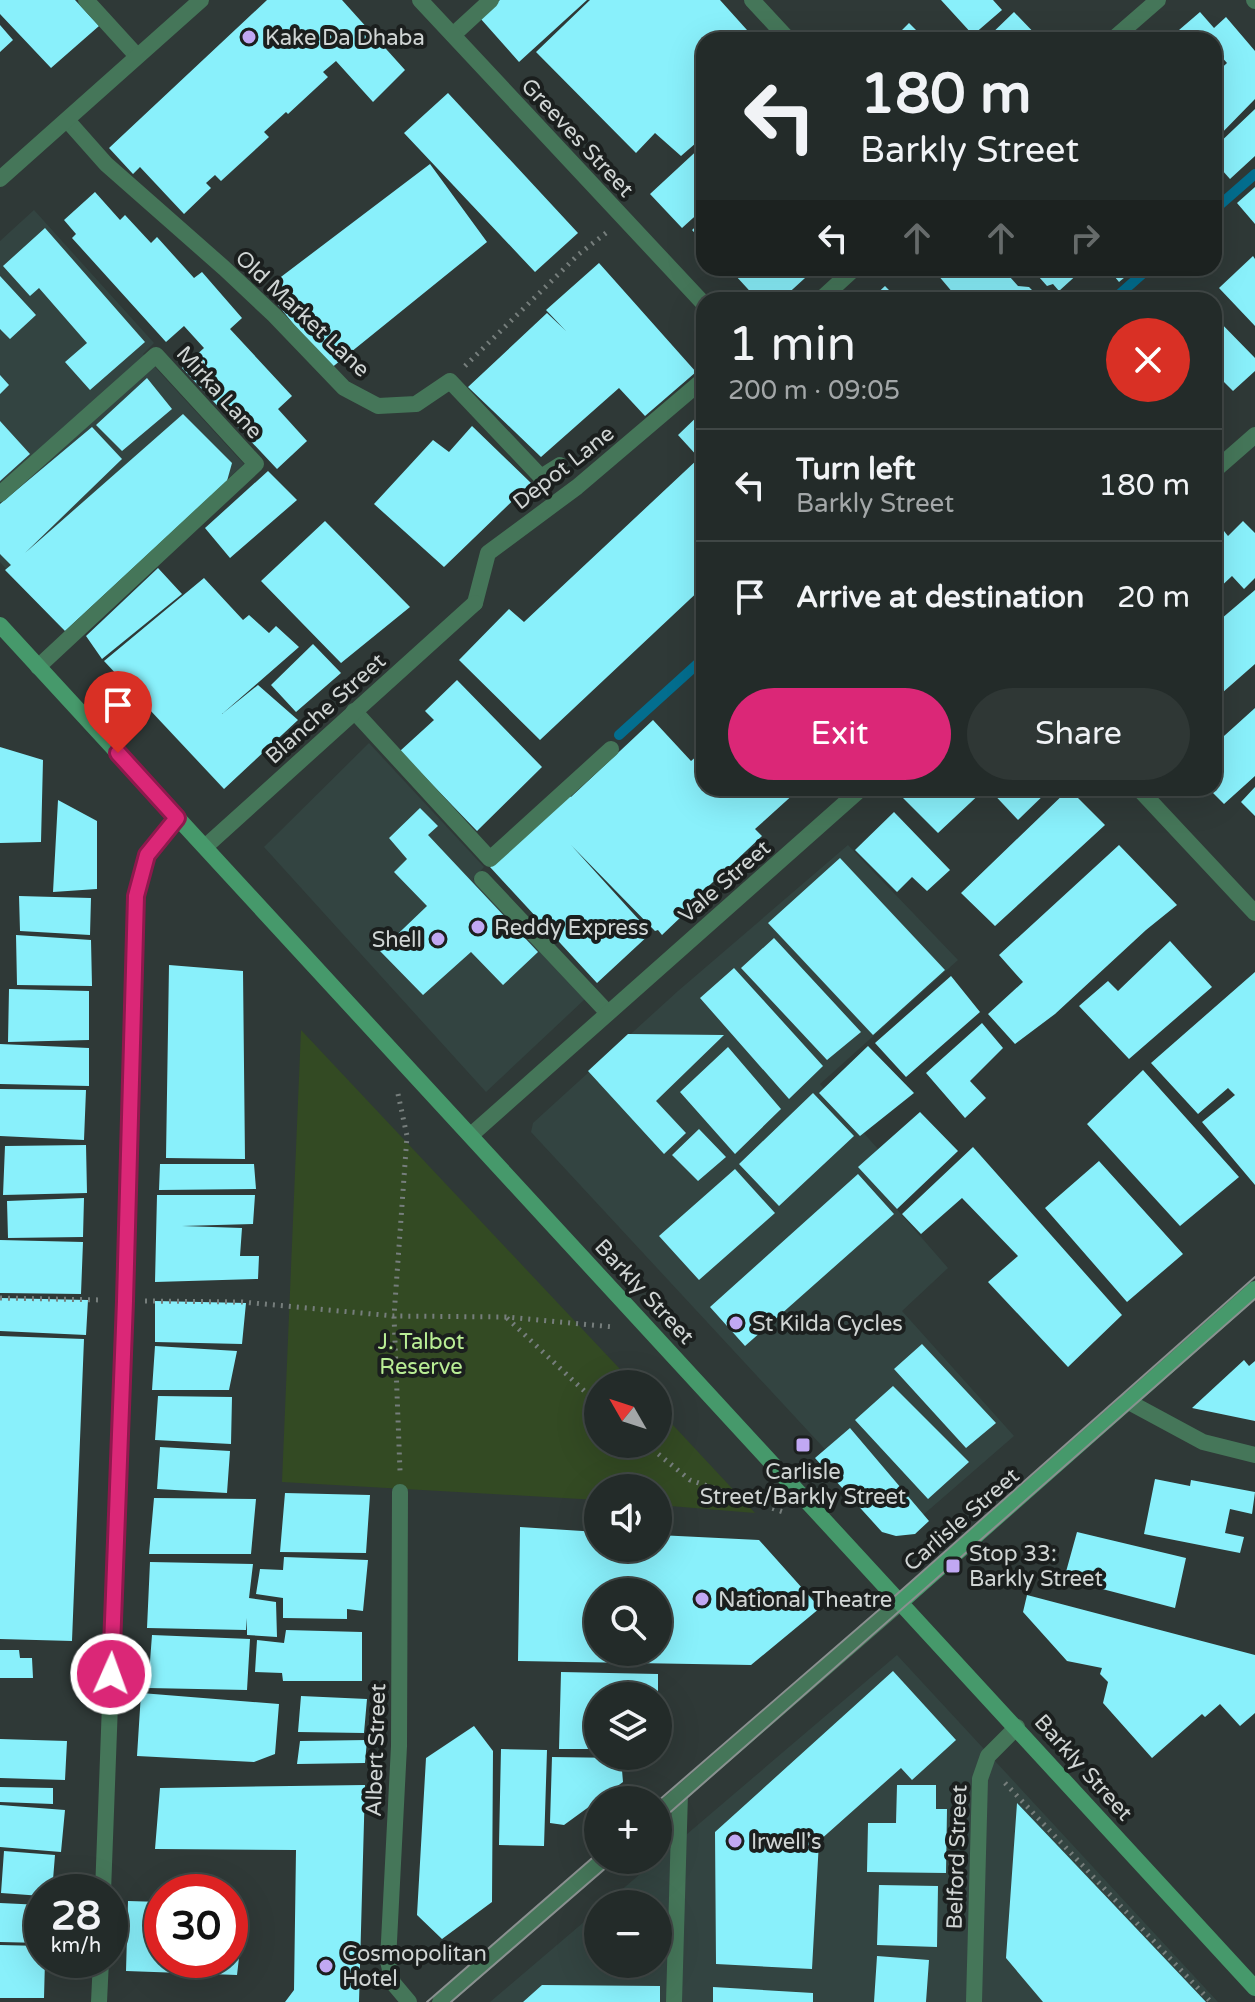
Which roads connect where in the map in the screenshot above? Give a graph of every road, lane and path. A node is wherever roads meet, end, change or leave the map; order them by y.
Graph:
1 (86, 0) edge
2 (201, 0) edge
3 (491, 0) edge
4 (752, 0) edge
5 (1158, 0) edge
6 (426, 6) edge
7 (782, 32) edge
8 (1121, 32) edge
9 (453, 35) junction
10 (137, 56) junction
11 (67, 120) junction
12 (0, 179) edge
13 (624, 218) junction
14 (846, 276) edge
15 (829, 292) edge
16 (696, 295) edge
17 (450, 381) junction
18 (696, 386) edge
19 (1255, 435) edge
20 (1222, 464) edge
21 (560, 465) dead end
22 (0, 494) edge
23 (475, 603) joint
24 (0, 625) edge
25 (38, 667) junction
26 (354, 711) junction
27 (611, 749) dead end
28 (853, 796) edge
29 (1145, 796) edge
30 (177, 818) junction
31 (205, 847) junction
32 (482, 879) dead end
33 (1255, 913) edge
34 (608, 1013) junction
35 (397, 1090) dead end
36 (471, 1135) junction
37 (1255, 1289) edge
38 (0, 1298) edge
39 (125, 1301) junction
40 (394, 1316) junction
41 (506, 1317) junction
42 (651, 1330) junction
43 (584, 1391) edge
44 (1127, 1401) junction
45 (1255, 1455) edge
46 (663, 1458) edge
47 (400, 1492) joint
48 (792, 1515) dead end
49 (901, 1602) junction
50 (1017, 1727) junction
51 (985, 1762) junction
52 (680, 1793) junction
53 (672, 1800) edge
54 (104, 1874) edge
55 (587, 1874) edge
56 (100, 1978) edge
57 (1255, 1988) edge
58 (99, 2002) edge
59 (409, 2002) edge
60 (440, 2002) edge
61 (674, 2002) edge
62 (974, 2002) edge
63 (1211, 2002) edge

1 - 10 street
2 - 10 street
3 - 9 street
4 - 7 street
5 - 8 street
6 - 9 street, Greeves Street
9 - 13 street, Greeves Street
10 - 11 street
11 - 12 street
11 - 17 street, Old Market Lane
13 - 16 street, Greeves Street
13 - 17 path
14 - 15 street
17 - 21 street
18 - 23 street, Depot Lane
19 - 20 street
22 - 25 street, Mirka Lane
23 - 26 street, Blanche Street
24 - 25 main road, Barkly Street
25 - 30 main road, Barkly Street
26 - 27 street
26 - 31 street, Blanche Street
28 - 34 street, Vale Street
29 - 33 street
30 - 31 main road, Barkly Street
30 - 39 street
31 - 36 main road, Barkly Street
32 - 34 street
34 - 36 street, Vale Street
35 - 40 path
36 - 42 main road, Barkly Street
37 - 44 main road, Carlisle Street
38 - 39 path
39 - 40 path
39 - 54 street
40 - 41 path
40 - 47 path
41 - 42 path
41 - 43 path
42 - 49 main road, Barkly Street
44 - 45 street
44 - 49 main road, Carlisle Street
46 - 48 path
47 - 59 street, Albert Street
49 - 50 main road, Barkly Street
49 - 52 street, Carlisle Street
50 - 51 street, Belford Street
50 - 57 main road, Barkly Street
51 - 62 street, Belford Street
51 - 63 path
52 - 53 street, Carlisle Street
52 - 61 street
55 - 60 street
56 - 58 street

